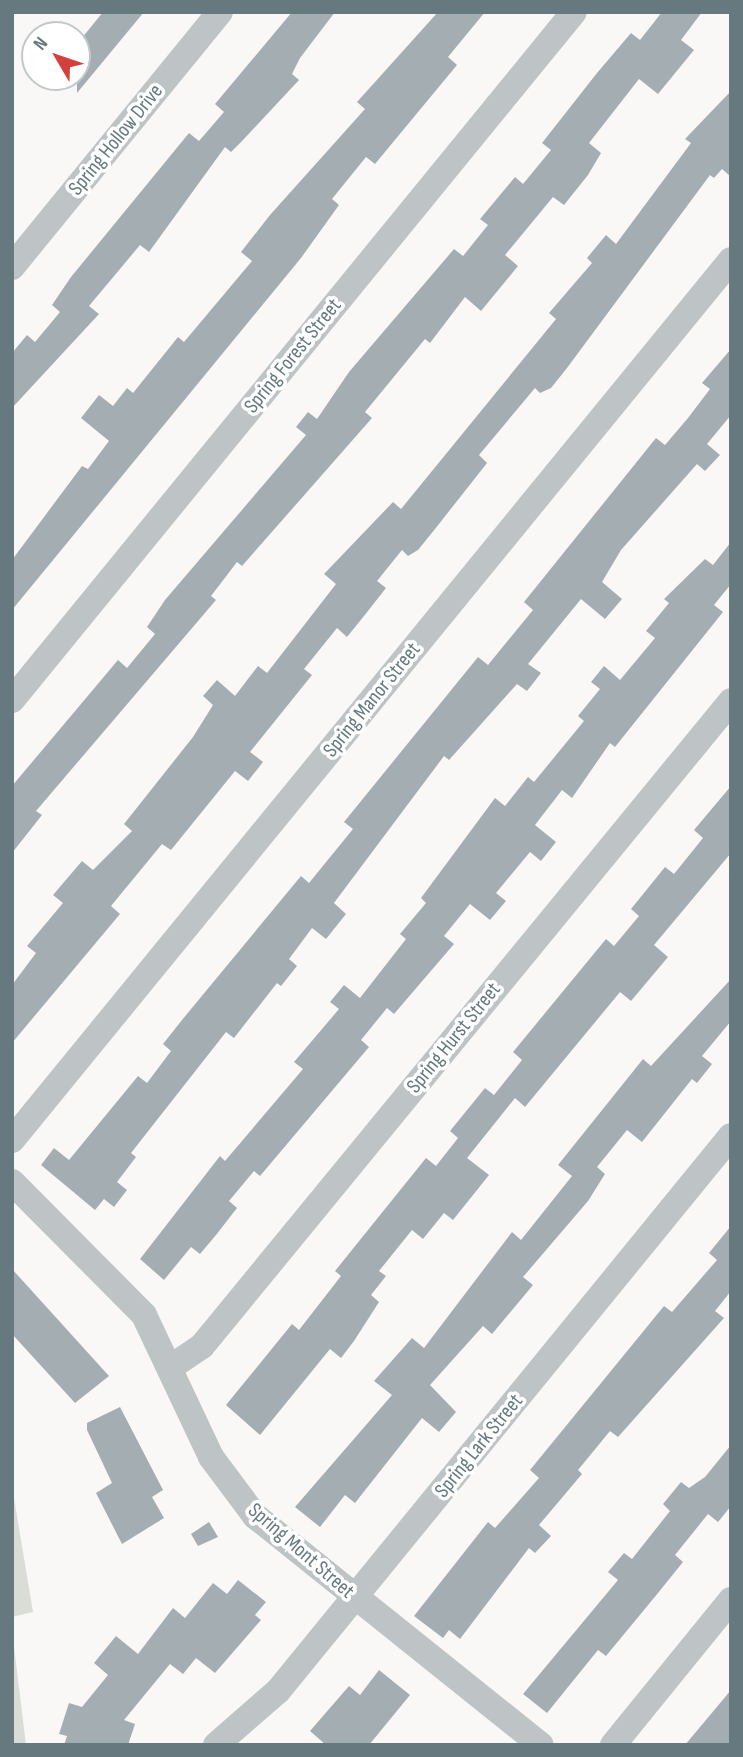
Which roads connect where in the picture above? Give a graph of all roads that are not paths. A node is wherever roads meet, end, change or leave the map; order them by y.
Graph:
1 (220, 12) edge
2 (574, 12) edge
3 (731, 260) edge
4 (12, 267) edge
5 (12, 700) edge
6 (731, 701) edge
7 (731, 1136) edge
8 (12, 1140) edge
9 (12, 1182) edge
10 (171, 1367) junction
11 (356, 1598) junction
12 (731, 1600) edge
13 (216, 1745) edge
14 (541, 1745) edge
15 (613, 1745) edge

1 - 4 street, Spring Hollow Drive
2 - 5 street, Spring Forest Street
3 - 8 street, Spring Manor Street
6 - 10 street, Spring Hurst Street
7 - 11 street, Spring Lark Street
9 - 10 street, Spring Mont Street
10 - 11 street, Spring Mont Street
11 - 13 street, Spring Lark Street
11 - 14 street, Spring Mont Street
12 - 15 street

